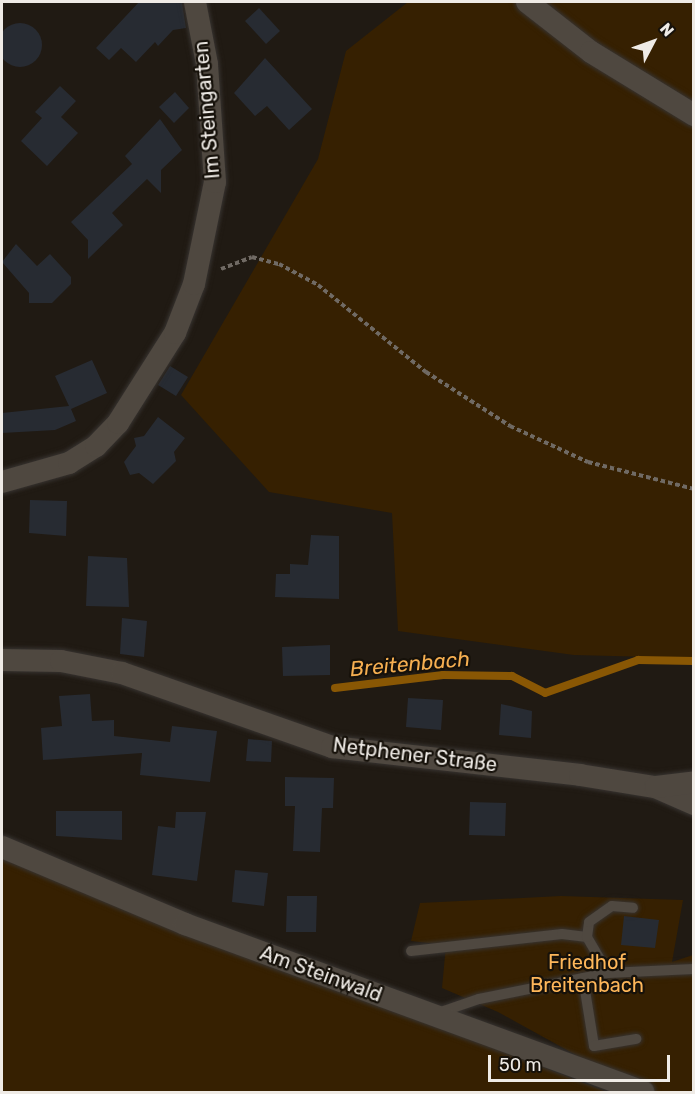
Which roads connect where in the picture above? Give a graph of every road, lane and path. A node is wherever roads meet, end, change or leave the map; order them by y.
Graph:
1 (195, 2) edge
2 (527, 2) edge
3 (693, 115) edge
4 (194, 284) junction
5 (2, 482) edge
6 (693, 489) edge
7 (2, 660) edge
8 (693, 782) edge
9 (655, 787) junction
10 (693, 804) edge
11 (2, 847) edge
12 (633, 908) dead end
13 (586, 937) junction
14 (411, 951) dead end
15 (693, 969) edge
16 (608, 973) junction
17 (583, 978) junction
18 (433, 1015) junction
19 (636, 1040) dead end
20 (643, 1092) edge

1 - 4 street, Im Steingarten
2 - 3 street
4 - 5 street, Im Steingarten
4 - 6 path
7 - 9 street, Netphener Straße
8 - 9 street
9 - 10 street, Netphener Straße
11 - 18 street, Am Steinwald
12 - 13 lane
13 - 14 lane
13 - 16 lane
15 - 16 lane
16 - 17 lane
17 - 18 lane
17 - 19 lane
18 - 20 street, Am Steinwald

